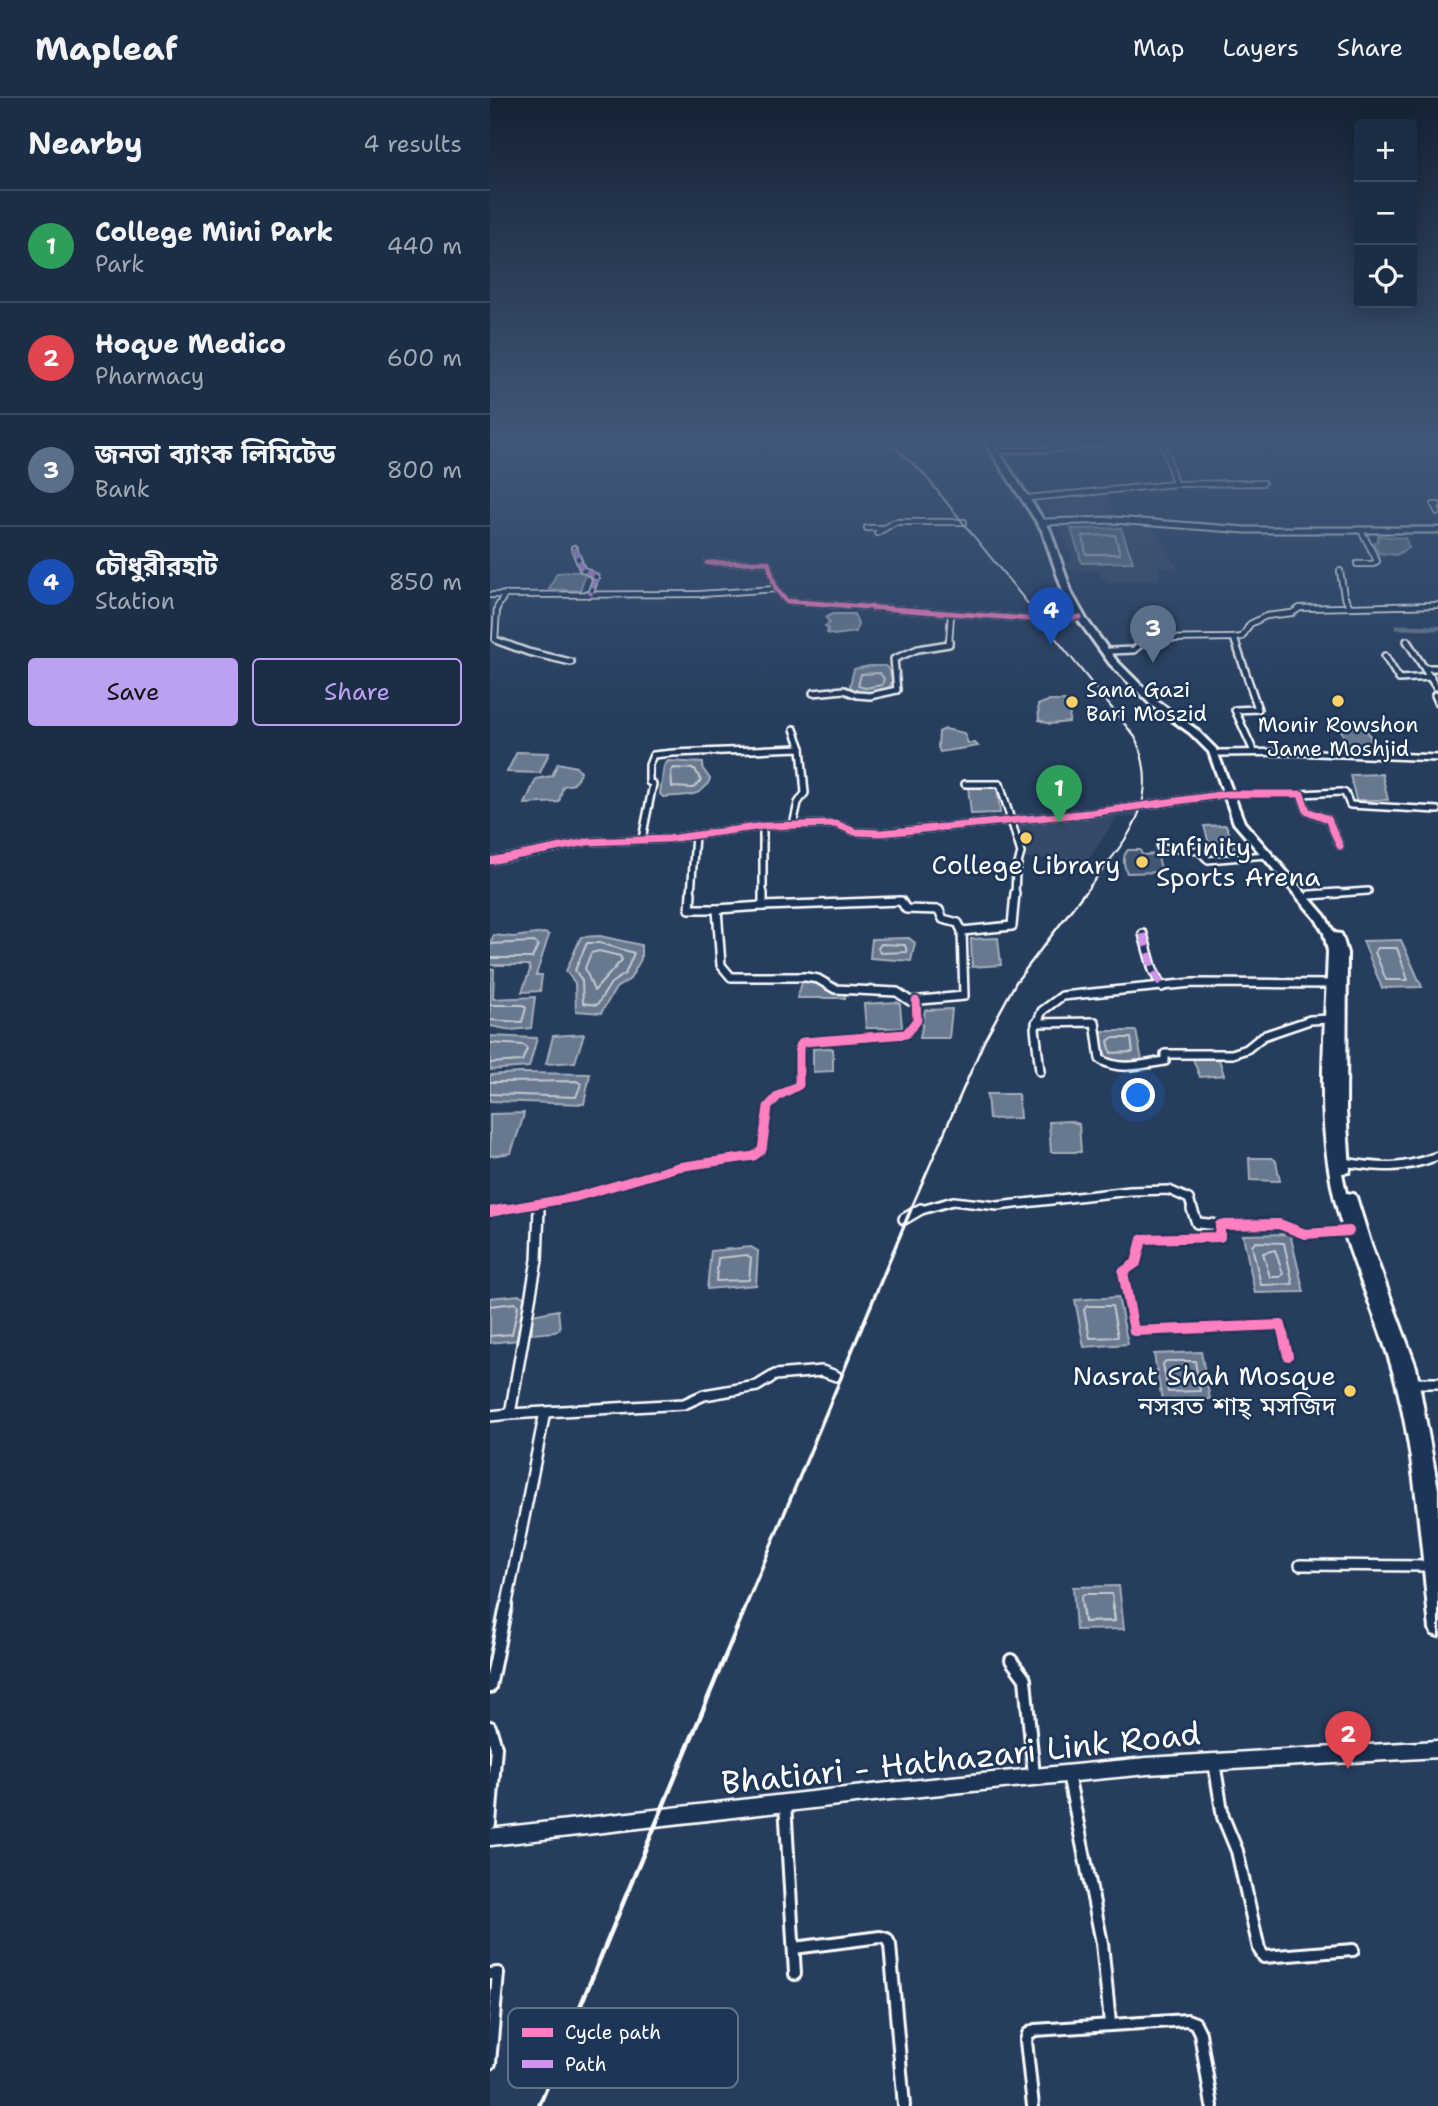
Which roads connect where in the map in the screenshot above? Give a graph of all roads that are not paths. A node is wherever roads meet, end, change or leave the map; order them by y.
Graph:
1 (1048, 535) edge
2 (1050, 535) edge
3 (1363, 535) edge
4 (574, 548) dead end
5 (706, 563) dead end
6 (1357, 564) dead end
7 (1340, 571) dead end
8 (776, 589) junction
9 (505, 594) junction
10 (490, 595) edge
11 (590, 595) junction
12 (1438, 605) edge
13 (1350, 607) junction
14 (951, 614) junction
15 (1080, 617) junction
16 (1234, 638) junction
17 (1407, 641) dead end
18 (1110, 651) junction
19 (1385, 656) dead end
20 (571, 662) dead end
21 (1438, 667) edge
22 (1425, 668) junction
23 (1431, 677) junction
24 (1436, 687) dead end
25 (813, 693) dead end
26 (794, 729) dead end
27 (801, 748) junction
28 (1254, 752) junction
29 (1219, 753) junction
30 (1438, 758) edge
31 (965, 784) dead end
32 (1229, 794) junction
33 (1301, 794) junction
34 (1438, 810) edge
35 (1010, 821) junction
36 (763, 825) junction
37 (793, 825) junction
38 (695, 835) junction
39 (642, 839) junction
40 (1340, 846) dead end
41 (1160, 847) dead end
42 (1266, 855) junction
43 (490, 861) edge
44 (1368, 891) dead end
45 (1310, 895) junction
46 (764, 906) junction
47 (717, 909) junction
48 (962, 931) junction
49 (1332, 933) junction
50 (1143, 934) dead end
51 (1337, 984) junction
52 (1161, 987) junction
53 (916, 1001) junction
54 (1330, 1019) junction
55 (1036, 1023) junction
56 (1040, 1071) dead end
57 (1438, 1156) edge
58 (1342, 1162) junction
59 (539, 1204) junction
60 (490, 1212) edge
61 (904, 1219) dead end
62 (1220, 1225) junction
63 (1349, 1231) junction
64 (1288, 1356) dead end
65 (836, 1376) dead end
66 (1438, 1382) edge
67 (1413, 1383) junction
68 (545, 1412) junction
69 (510, 1414) junction
70 (490, 1416) edge
71 (1438, 1534) edge
72 (1300, 1565) dead end
73 (1430, 1566) junction
74 (1438, 1629) edge
75 (1011, 1660) dead end
76 (490, 1687) edge
77 (490, 1727) edge
78 (1438, 1749) edge
79 (1214, 1761) junction
80 (1068, 1774) junction
81 (1034, 1777) junction
82 (785, 1802) junction
83 (490, 1824) edge
84 (490, 1837) edge
85 (794, 1948) junction
86 (1353, 1950) dead end
87 (490, 1974) edge
88 (795, 1974) dead end
89 (1110, 2023) junction
90 (490, 2063) edge
91 (904, 2106) edge
92 (1033, 2106) edge
93 (1212, 2106) edge

1 - 15 highway
2 - 18 highway
3 - 6 street
4 - 11 street
5 - 8 street
7 - 13 street
8 - 11 street
8 - 14 street
9 - 10 street
9 - 11 street
9 - 20 street
12 - 13 street
13 - 16 street
14 - 15 street
14 - 25 street
15 - 32 highway
16 - 18 street
16 - 28 street
17 - 22 street
18 - 29 highway
19 - 23 street
21 - 22 street
22 - 23 street
23 - 24 street
26 - 27 street
27 - 37 street
27 - 39 street
28 - 29 street
28 - 30 street
29 - 32 highway
31 - 35 street
32 - 33 street
32 - 35 street
32 - 42 highway
32 - 45 highway
33 - 34 street
33 - 40 street
35 - 37 street
35 - 48 street
36 - 37 street
36 - 38 street
36 - 46 street
38 - 39 street
38 - 47 street
39 - 43 street
41 - 42 street
42 - 49 highway
44 - 45 street
45 - 49 highway
46 - 47 street
46 - 48 street
47 - 53 street
48 - 53 street
49 - 51 highway
50 - 52 street
51 - 52 street
51 - 54 highway
51 - 58 highway
52 - 55 street
53 - 59 street
54 - 55 street
54 - 63 highway
55 - 56 street
57 - 58 street
58 - 67 highway
59 - 60 street
59 - 69 street
61 - 62 street
62 - 63 street
62 - 64 street
63 - 73 highway
65 - 68 street
66 - 67 street
67 - 71 highway
68 - 69 street
68 - 76 street
69 - 70 street
72 - 73 street
73 - 74 highway
75 - 81 street
77 - 83 street
78 - 79 main road, Bhatiari - Hathazari Link Road
79 - 80 main road, Bhatiari - Hathazari Link Road
79 - 86 street
80 - 81 main road, Bhatiari - Hathazari Link Road
80 - 89 street
81 - 82 main road, Bhatiari - Hathazari Link Road
82 - 84 main road, Bhatiari - Hathazari Link Road
82 - 85 street
85 - 88 street
85 - 91 street
87 - 90 street
89 - 92 street
89 - 93 street

